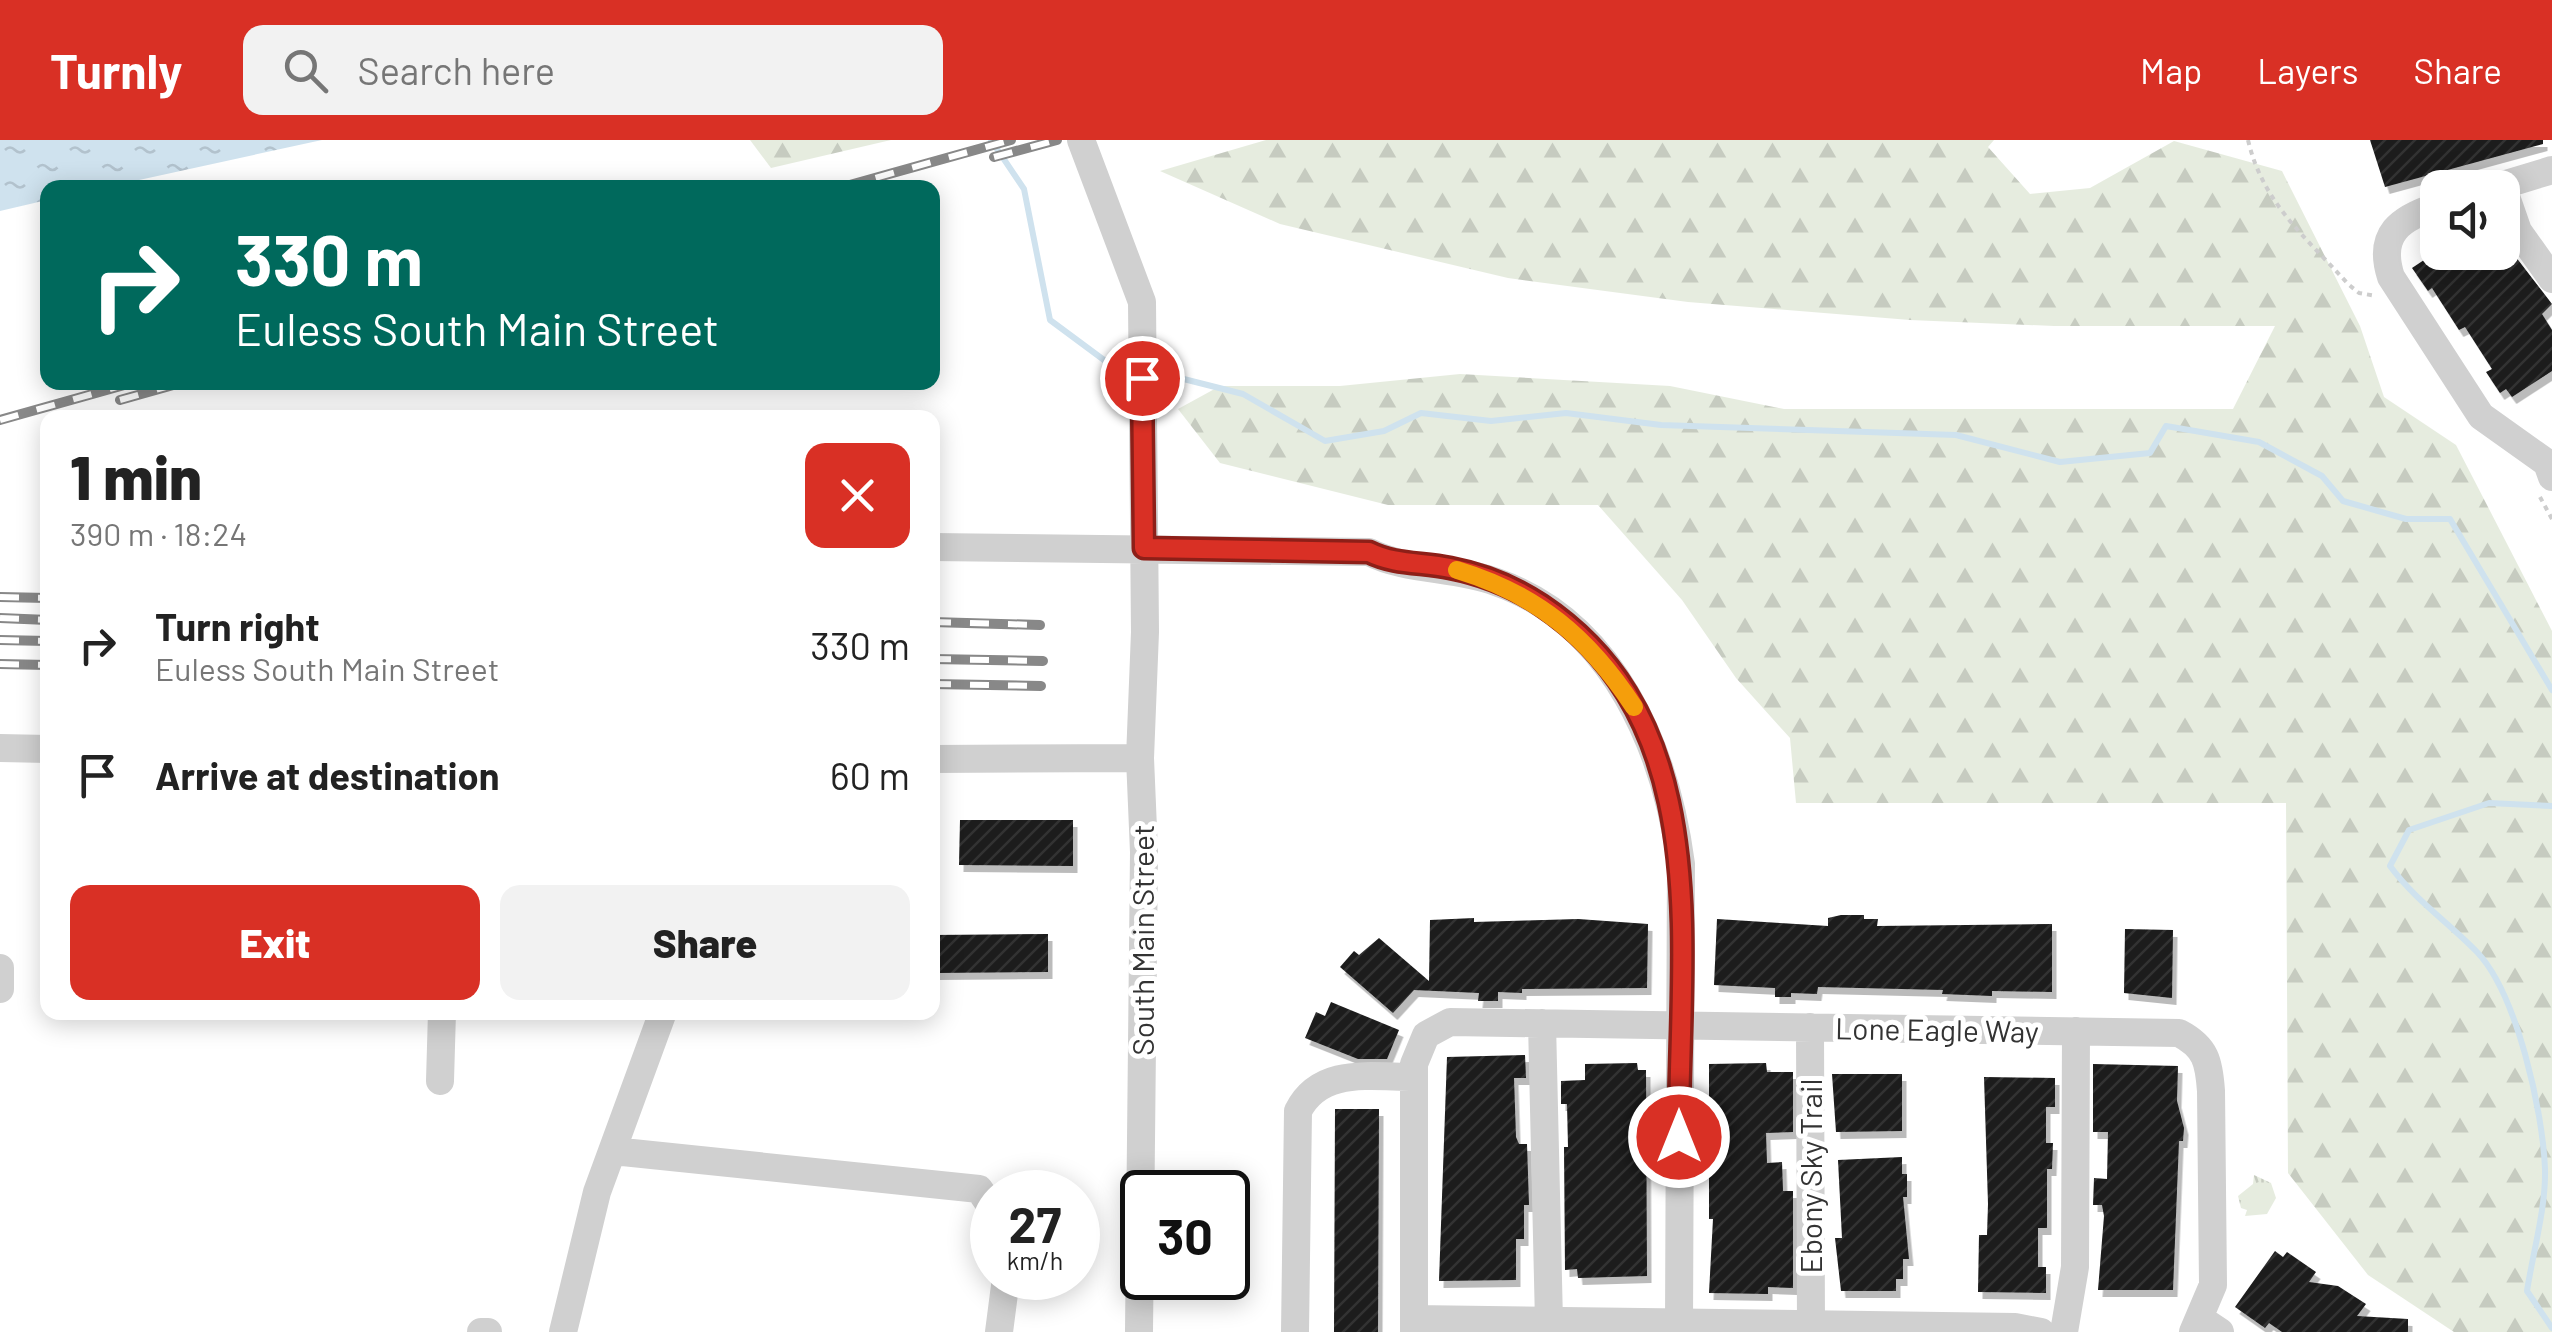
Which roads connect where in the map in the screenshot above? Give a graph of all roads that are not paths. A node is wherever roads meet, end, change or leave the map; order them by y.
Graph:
1 (1080, 140) edge
2 (2552, 170) edge
3 (2520, 179) edge
4 (2420, 213) edge
5 (2520, 234) edge
6 (2552, 279) edge
7 (2550, 467) edge
8 (940, 548) edge
9 (1144, 557) junction
10 (0, 748) edge
11 (40, 749) edge
12 (1140, 758) junction
13 (940, 759) edge
14 (0, 968) edge
15 (0, 989) edge
16 (442, 1020) edge
17 (660, 1020) edge
18 (1542, 1023) junction
19 (1679, 1025) junction
20 (1810, 1027) junction
21 (2076, 1031) junction
22 (1414, 1077) junction
23 (440, 1081) dead end
24 (613, 1150) junction
25 (970, 1188) edge
26 (1003, 1300) edge
27 (1549, 1322) junction
28 (1679, 1323) junction
29 (1414, 1326) edge
30 (2204, 1327) edge
31 (1811, 1328) edge
32 (563, 1332) edge
33 (999, 1332) edge
34 (1139, 1332) edge
35 (1295, 1332) edge
36 (2041, 1332) edge
37 (2064, 1332) edge

1 - 9 street, South Main Street
2 - 3 street
4 - 7 street
5 - 6 street
8 - 9 street
9 - 12 street, South Main Street
9 - 19 street
10 - 11 street
12 - 13 street
12 - 34 street, South Main Street
14 - 15 street
16 - 23 street
17 - 24 street
18 - 19 street, Lone Eagle Way
18 - 22 street, Lone Eagle Way
18 - 27 street
19 - 20 street, Lone Eagle Way
19 - 28 street
20 - 21 street, Lone Eagle Way
20 - 31 street, Ebony Sky Trail
21 - 30 street, Lone Eagle Way
21 - 37 street
22 - 29 street
22 - 35 street
24 - 25 street
24 - 32 street
26 - 33 street
27 - 28 street
27 - 29 street
28 - 31 street
31 - 36 street

